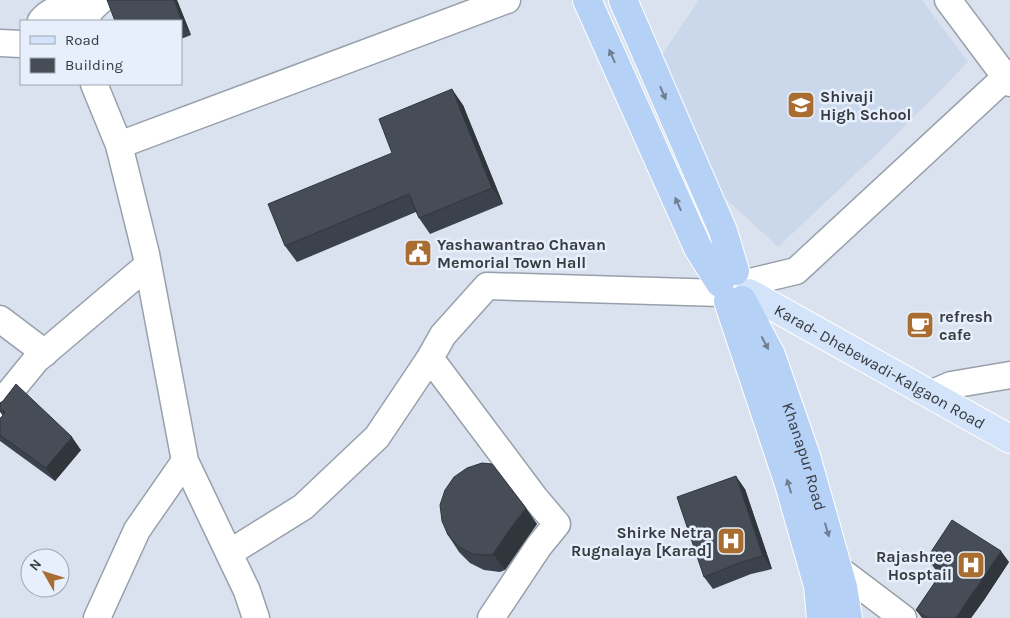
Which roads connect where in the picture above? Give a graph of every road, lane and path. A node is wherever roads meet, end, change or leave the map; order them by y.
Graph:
1 (507, 0) edge
2 (587, 0) edge
3 (622, 0) edge
4 (948, 0) edge
5 (80, 9) edge
6 (42, 20) edge
7 (0, 43) edge
8 (20, 44) edge
9 (1009, 78) edge
10 (94, 85) edge
11 (118, 145) junction
12 (148, 265) junction
13 (735, 289) junction
14 (0, 319) edge
15 (45, 353) junction
16 (430, 358) junction
17 (1010, 375) edge
18 (930, 394) junction
19 (0, 404) edge
20 (1010, 439) edge
21 (185, 461) junction
22 (229, 553) junction
23 (837, 568) junction
24 (97, 618) edge
25 (256, 618) edge
26 (491, 618) edge
27 (821, 618) edge
28 (848, 618) edge
29 (903, 618) edge

1 - 11 street
13 -> 2 highway
3 -> 13 highway
4 - 9 street
5 - 6 street
7 - 8 street
9 - 13 street
10 - 11 street
11 - 12 street
12 - 15 street
12 - 21 street
13 - 16 street
13 - 18 main road, Karad- Dhebewadi-Kalgaon Road
13 -> 23 highway, Khanapur Road
27 -> 13 highway
14 - 15 street
15 - 19 street
16 - 22 street
16 - 26 street
17 - 18 street
18 - 20 main road, Karad- Dhebewadi-Kalgaon Road
21 - 22 street
21 - 24 street
22 - 25 street
23 - 28 highway, Khanapur Road
23 - 29 street

